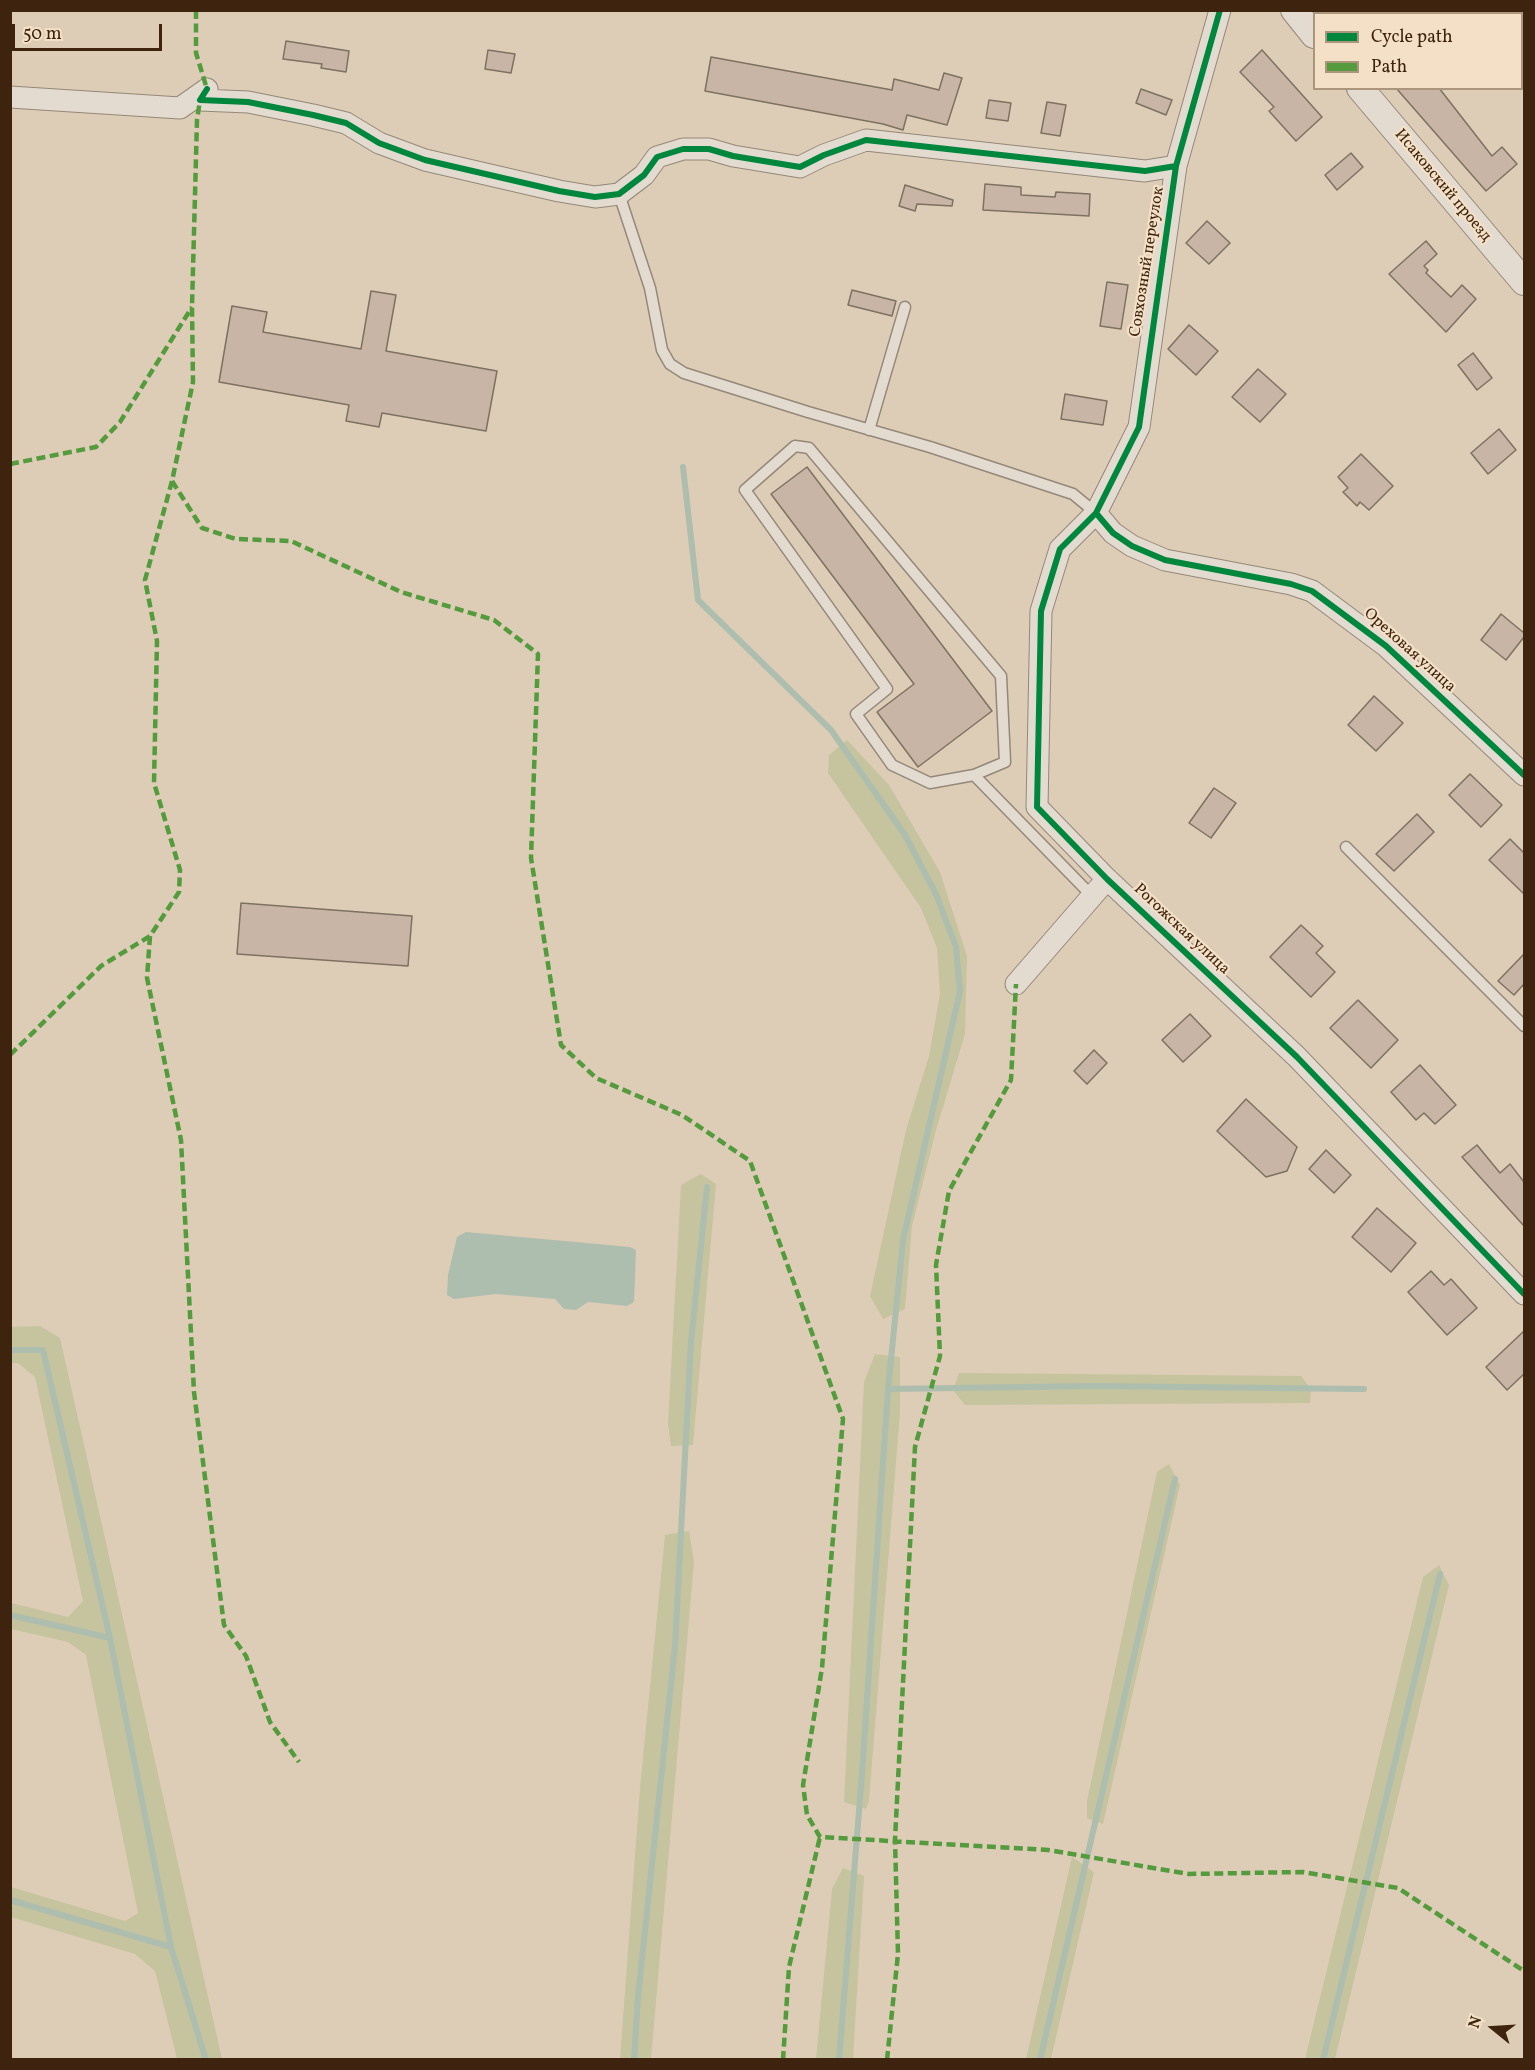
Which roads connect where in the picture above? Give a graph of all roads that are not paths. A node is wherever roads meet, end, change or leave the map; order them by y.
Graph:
1 (1220, 10) edge
2 (1294, 10) edge
3 (1313, 34) edge
4 (1362, 90) edge
5 (10, 97) edge
6 (1176, 166) junction
7 (619, 194) junction
8 (1524, 282) edge
9 (905, 307) dead end
10 (869, 429) junction
11 (1096, 513) junction
12 (974, 775) junction
13 (1524, 775) edge
14 (1346, 847) dead end
15 (1107, 879) junction
16 (1092, 896) junction
17 (1016, 984) dead end
18 (1524, 1026) edge
19 (1524, 1294) edge

1 - 6 street, Совхозный переулок
2 - 3 street
4 - 8 street, Исаковский проезд
5 - 7 street
6 - 7 street
6 - 11 street, Совхозный переулок
7 - 10 lane
9 - 10 lane
10 - 11 lane
11 - 13 street, Ореховая улица
11 - 15 street, Рогожская улица
12 - 12 lane
12 - 16 lane
14 - 18 lane
15 - 16 street
15 - 19 street, Рогожская улица
16 - 17 street

